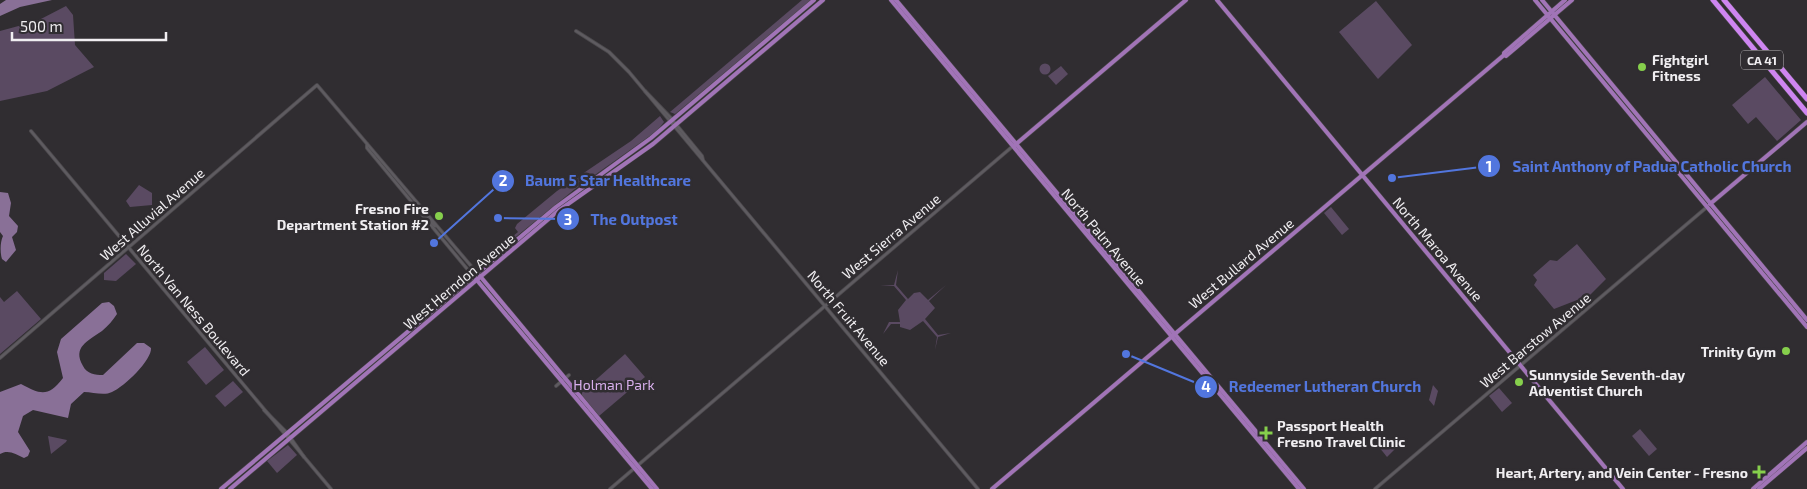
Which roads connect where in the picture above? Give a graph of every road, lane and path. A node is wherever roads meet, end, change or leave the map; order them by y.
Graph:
1 (814, 0) edge
2 (823, 0) edge
3 (891, 0) edge
4 (896, 0) edge
5 (1186, 0) edge
6 (1217, 0) edge
7 (1535, 0) edge
8 (1542, 0) edge
9 (1565, 0) edge
10 (1572, 0) edge
11 (1712, 0) edge
12 (1726, 0) edge
13 (900, 10) junction
14 (1553, 13) junction
15 (1549, 17) junction
16 (576, 31) dead end
17 (922, 32) junction
18 (1526, 33) junction
19 (1513, 50) junction
20 (1504, 55) junction
21 (1587, 58) junction
22 (961, 84) junction
23 (1807, 99) edge
24 (983, 104) junction
25 (1807, 113) edge
26 (671, 121) junction
27 (1807, 122) edge
28 (675, 126) junction
29 (31, 131) dead end
30 (367, 144) junction
31 (1015, 145) junction
32 (1362, 175) junction
33 (1709, 205) junction
34 (425, 217) junction
35 (439, 228) junction
36 (128, 248) junction
37 (1742, 248) junction
38 (1760, 264) junction
39 (475, 274) junction
40 (478, 279) junction
41 (1140, 298) junction
42 (493, 299) junction
43 (825, 306) junction
44 (507, 310) junction
45 (1157, 312) junction
46 (511, 318) junction
47 (1807, 320) edge
48 (1807, 327) edge
49 (1174, 334) junction
50 (0, 358) edge
51 (1520, 365) junction
52 (565, 378) junction
53 (556, 386) dead end
54 (286, 434) junction
55 (289, 439) junction
56 (1807, 442) edge
57 (1807, 448) edge
58 (636, 467) junction
59 (1288, 473) junction
60 (221, 489) edge
61 (230, 489) edge
62 (331, 489) edge
63 (610, 489) edge
64 (652, 489) edge
65 (658, 489) edge
66 (978, 489) edge
67 (992, 489) edge
68 (1299, 489) edge
69 (1304, 489) edge
70 (1374, 489) edge
71 (1622, 489) edge
72 (1753, 489) edge
73 (1759, 489) edge

1 - 26 main road, West Herndon Avenue
2 - 28 main road, West Herndon Avenue
3 - 13 main road, North Palm Avenue
4 - 17 main road, North Palm Avenue
5 - 31 main road, West Sierra Avenue
6 - 32 main road, North Maroa Avenue
7 - 15 main road
8 - 14 main road
9 - 14 main road
10 - 14 main road
11 - 25 highway, CA 41
12 - 23 highway, CA 41
13 - 17 main road
13 - 22 main road, North Palm Avenue
14 - 15 main road
14 - 21 main road
15 - 18 main road, West Bullard Avenue
15 - 19 main road, West Bullard Avenue
15 - 21 main road
16 - 26 street, North Fruit Avenue
17 - 24 main road, North Palm Avenue
18 - 19 main road
18 - 20 main road, West Bullard Avenue
19 - 20 main road, West Bullard Avenue
20 - 32 main road, West Bullard Avenue
21 - 33 main road
21 - 33 main road
22 - 24 main road
22 - 31 main road, North Palm Avenue
24 - 31 main road, North Palm Avenue
26 - 28 street, North Fruit Avenue
26 - 39 main road, West Herndon Avenue
27 - 33 main road
28 - 40 main road, West Herndon Avenue
28 - 43 street, North Fruit Avenue
29 - 36 street, North Van Ness Boulevard
30 - 34 street
30 - 35 street
30 - 36 street, West Alluvial Avenue
31 - 41 main road, North Palm Avenue
31 - 43 street, West Sierra Avenue
31 - 45 main road, North Palm Avenue
32 - 49 main road, West Bullard Avenue
32 - 51 main road, North Maroa Avenue
33 - 37 main road
33 - 38 main road
33 - 51 street, West Barstow Avenue
34 - 35 street
34 - 39 street
35 - 39 street
36 - 50 street, West Alluvial Avenue
36 - 54 street, North Van Ness Boulevard
37 - 38 main road
37 - 48 main road
38 - 47 main road
39 - 40 main road
39 - 54 main road, West Herndon Avenue
40 - 42 main road
40 - 44 main road
40 - 55 main road, West Herndon Avenue
41 - 45 main road
41 - 49 main road, North Palm Avenue
42 - 44 main road
42 - 46 main road
43 - 58 street, West Sierra Avenue
43 - 66 street, North Fruit Avenue
44 - 46 main road
45 - 49 main road, North Palm Avenue
46 - 52 main road
46 - 52 main road
49 - 59 main road, North Palm Avenue
49 - 67 main road, West Bullard Avenue
51 - 70 street, West Barstow Avenue
51 - 71 main road, North Maroa Avenue
52 - 53 street
52 - 58 main road
54 - 55 street, North Van Ness Boulevard
54 - 60 main road, West Herndon Avenue
55 - 61 main road, West Herndon Avenue
55 - 62 street, North Van Ness Boulevard
56 - 72 main road
57 - 73 main road
58 - 63 street, West Sierra Avenue
58 - 64 main road
58 - 65 main road
59 - 68 main road, North Palm Avenue
59 - 69 main road, North Palm Avenue

